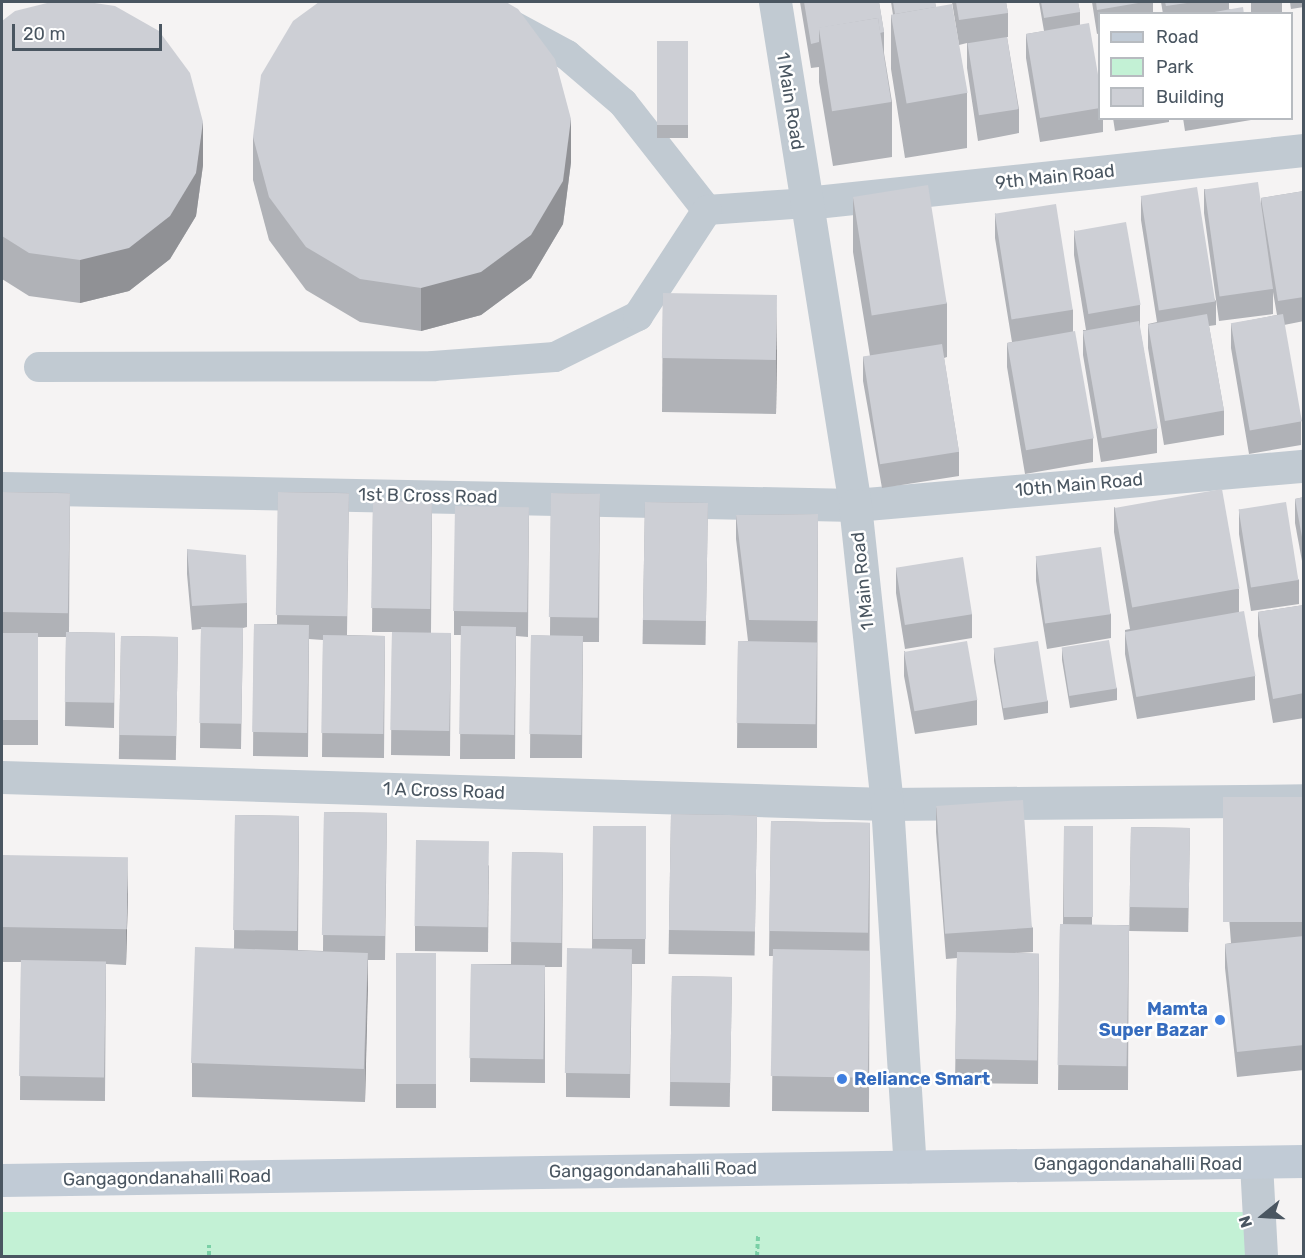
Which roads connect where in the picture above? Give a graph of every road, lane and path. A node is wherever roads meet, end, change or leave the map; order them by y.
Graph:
1 (775, 2) edge
2 (487, 11) edge
3 (1304, 150) edge
4 (806, 203) junction
5 (707, 210) junction
6 (39, 368) dead end
7 (1304, 466) edge
8 (2, 488) edge
9 (855, 505) junction
10 (2, 777) edge
11 (1304, 800) edge
12 (887, 804) junction
13 (1304, 1161) edge
14 (1256, 1163) junction
15 (910, 1166) junction
16 (2, 1180) edge
17 (758, 1236) dead end
18 (209, 1245) dead end
19 (209, 1257) edge
20 (757, 1257) edge
21 (1261, 1257) edge

1 - 4 street, 1 Main Road
2 - 5 lane
3 - 4 street, 9th Main Road
4 - 5 lane
4 - 9 street, 1 Main Road
5 - 6 lane
7 - 9 street, 10th Main Road
8 - 9 street, 1st B Cross Road
9 - 12 street, 1 Main Road
10 - 12 street, 1 A Cross Road
11 - 12 street, 1 A Cross Road
12 - 15 street, 1 Main Road
13 - 14 main road, Gangagondanahalli Road
14 - 15 main road, Gangagondanahalli Road
14 - 21 street
15 - 16 main road, Gangagondanahalli Road
17 - 20 path
18 - 19 path

